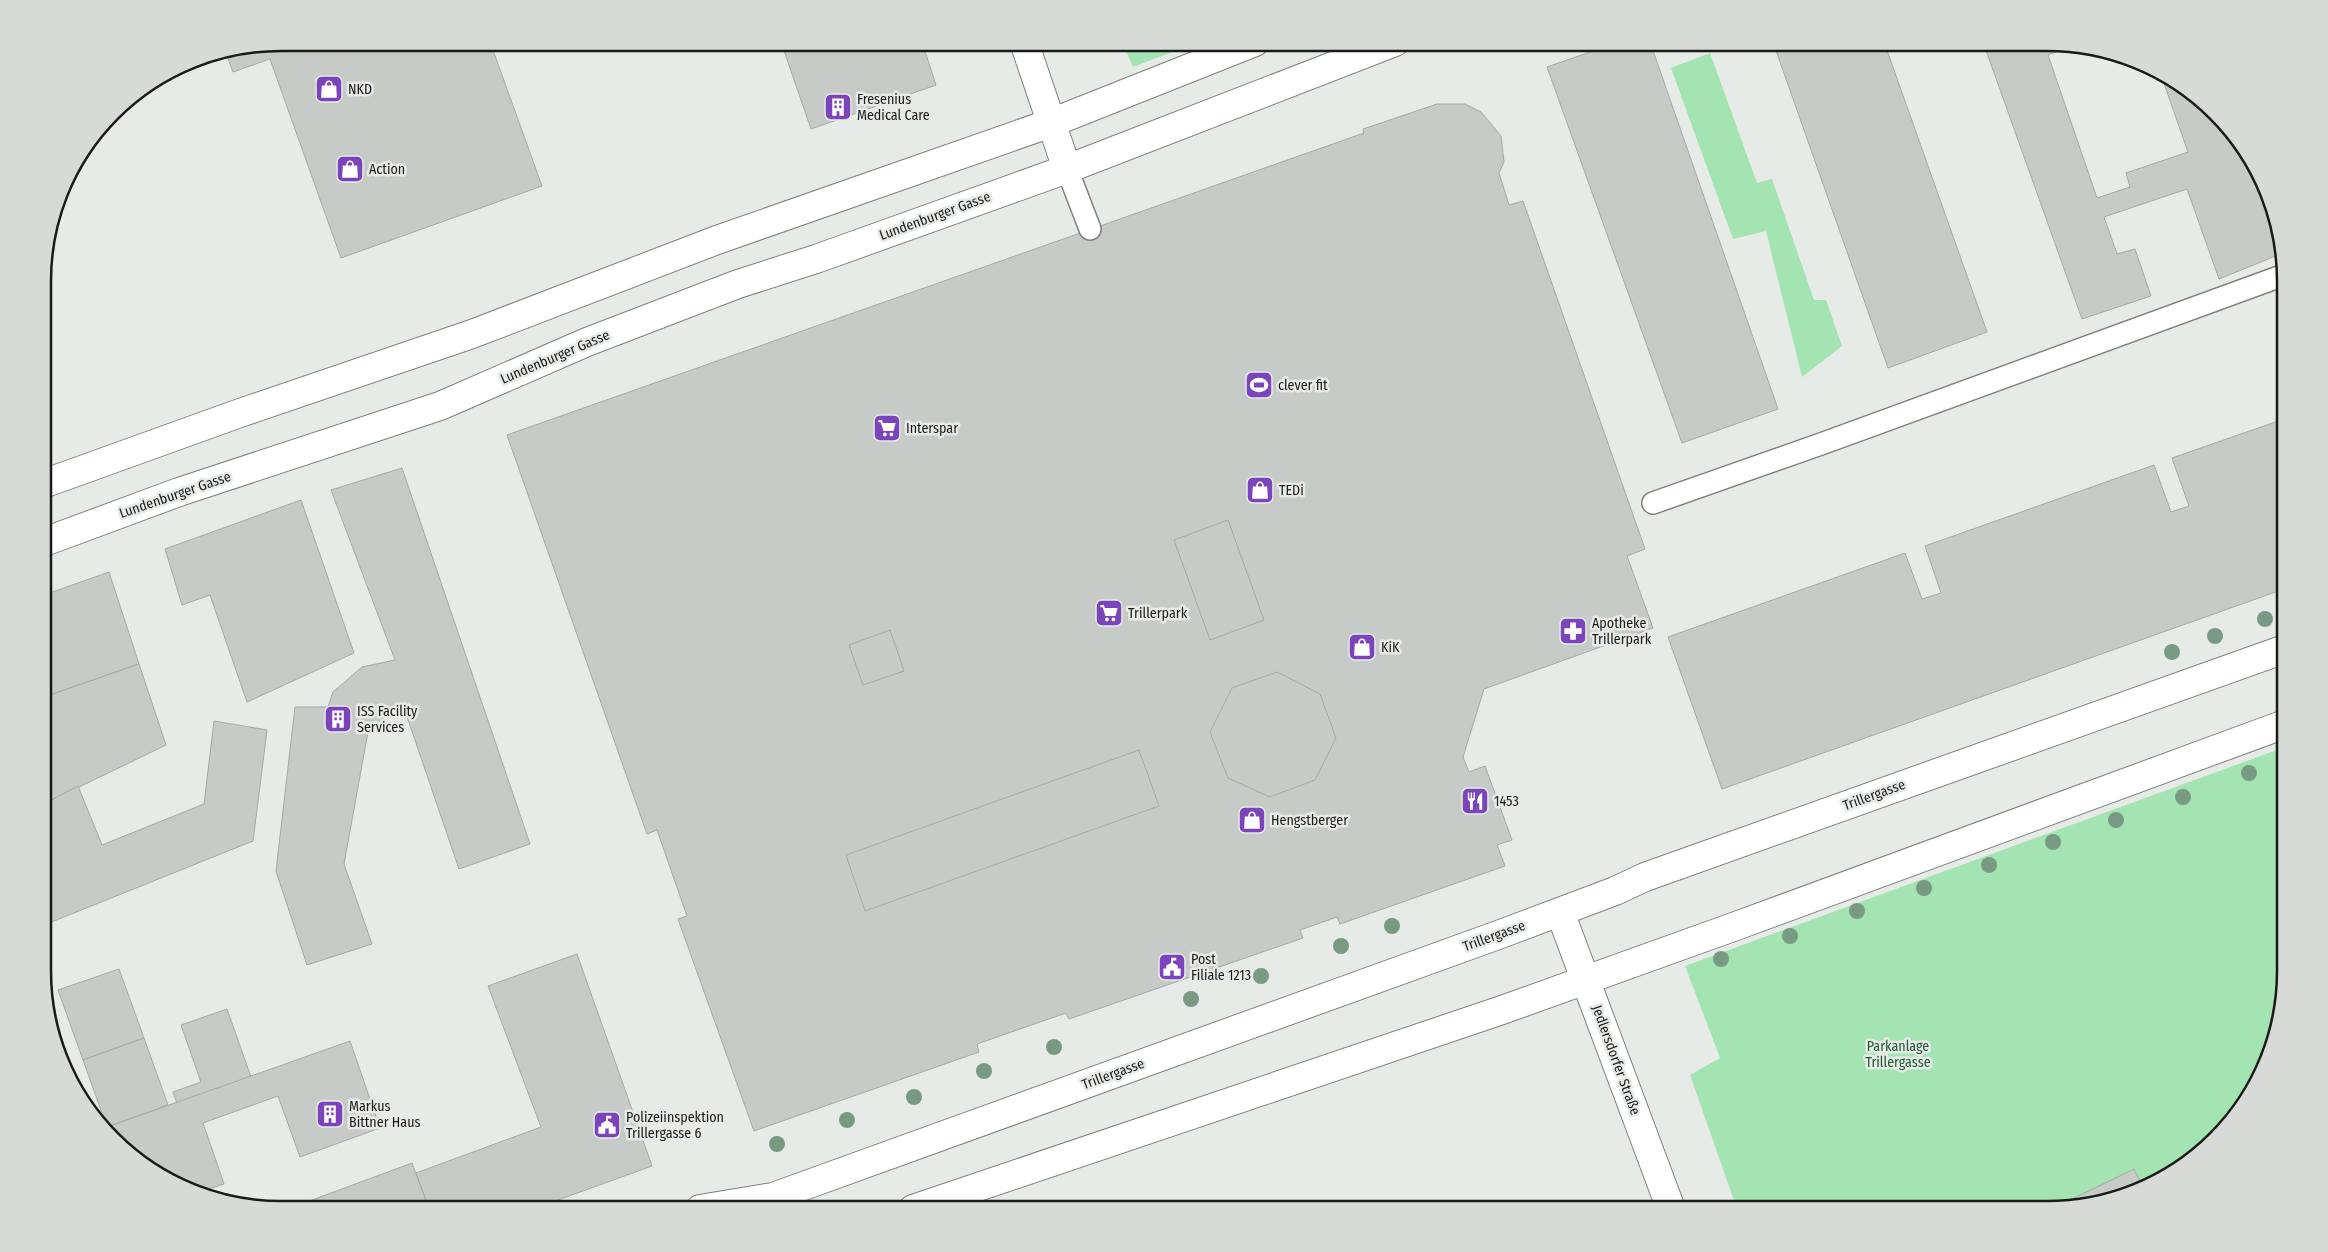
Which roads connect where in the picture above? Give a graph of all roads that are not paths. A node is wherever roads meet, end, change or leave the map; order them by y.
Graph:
1 (1027, 51) edge
2 (1232, 51) edge
3 (1372, 51) edge
4 (1051, 123) junction
5 (1067, 170) junction
6 (1090, 229) dead end
7 (2277, 278) edge
8 (51, 481) edge
9 (1653, 503) dead end
10 (51, 539) edge
11 (2277, 651) edge
12 (2277, 727) edge
13 (1560, 912) junction
14 (1586, 978) junction
15 (749, 1201) edge
16 (937, 1201) edge
17 (1668, 1201) edge

1 - 4 main road
2 - 4 main road
3 - 5 main road, Lundenburger Gasse
4 - 5 main road
4 - 8 main road
5 - 6 lane
5 - 10 main road, Lundenburger Gasse
7 - 9 lane
11 - 13 main road, Trillergasse
12 - 14 main road
13 - 14 main road, Jedlersdorfer Straße
13 - 15 main road, Trillergasse
14 - 16 main road
14 - 17 main road, Jedlersdorfer Straße

